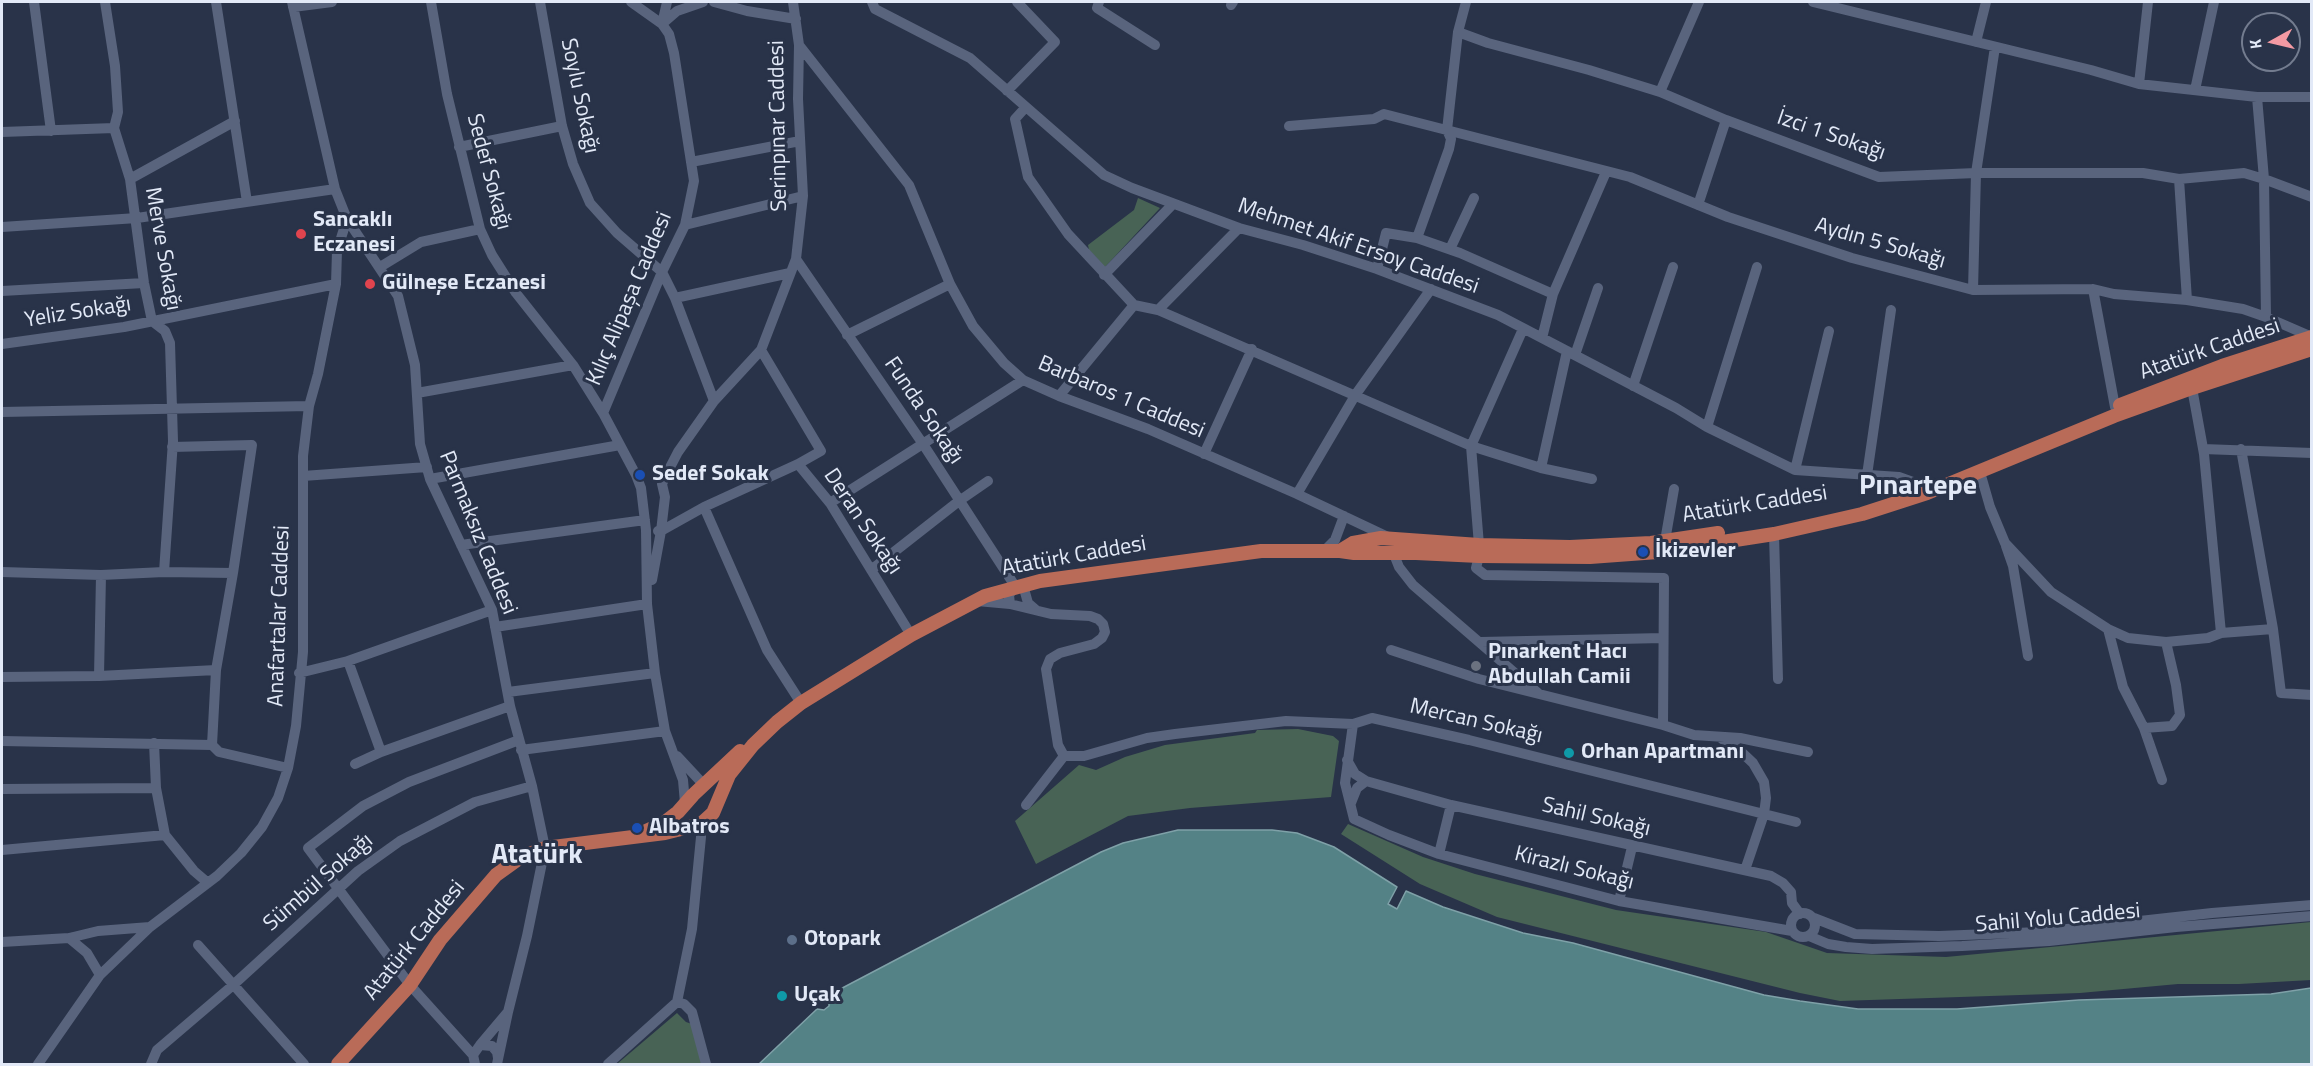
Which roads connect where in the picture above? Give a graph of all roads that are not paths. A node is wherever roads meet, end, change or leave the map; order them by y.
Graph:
1 (34, 2) edge
2 (105, 2) edge
3 (216, 2) edge
4 (332, 2) edge
5 (431, 2) edge
6 (540, 2) edge
7 (631, 2) edge
8 (668, 2) edge
9 (703, 2) edge
10 (714, 2) edge
11 (793, 2) edge
12 (872, 2) edge
13 (1017, 2) edge
14 (1466, 2) edge
15 (1699, 2) edge
16 (1813, 2) edge
17 (1986, 2) edge
18 (2148, 2) edge
19 (2214, 2) edge
20 (292, 4) edge
21 (1098, 5) edge
22 (1852, 6) edge
23 (796, 19) junction
24 (662, 24) junction
25 (1458, 32) junction
26 (1976, 42) junction
27 (799, 45) junction
28 (1155, 45) dead end
29 (1995, 47) junction
30 (2139, 84) junction
31 (2195, 90) junction
32 (1007, 91) junction
33 (1660, 92) junction
34 (2257, 97) junction
35 (2312, 97) edge
36 (1026, 108) junction
37 (1726, 120) junction
38 (236, 121) junction
39 (562, 126) junction
40 (1289, 126) dead end
41 (114, 129) junction
42 (1447, 130) junction
43 (51, 131) junction
44 (2, 132) edge
45 (800, 141) junction
46 (459, 147) junction
47 (692, 162) junction
48 (1606, 172) junction
49 (1976, 173) junction
50 (130, 179) junction
51 (2179, 179) junction
52 (2264, 179) junction
53 (335, 189) junction
54 (803, 196) junction
55 (1474, 198) dead end
56 (2312, 198) edge
57 (247, 202) junction
58 (1173, 204) junction
59 (1698, 205) junction
60 (137, 218) junction
61 (347, 219) junction
62 (685, 225) junction
63 (2, 227) edge
64 (1239, 228) junction
65 (480, 229) junction
66 (1417, 238) junction
67 (1450, 249) junction
68 (796, 259) junction
69 (380, 267) junction
70 (1673, 267) dead end
71 (1757, 267) dead end
72 (1377, 269) junction
73 (662, 272) junction
74 (790, 273) junction
75 (1104, 275) junction
76 (144, 283) junction
77 (336, 284) junction
78 (950, 284) junction
79 (1598, 288) dead end
80 (1431, 289) junction
81 (2092, 289) junction
82 (2, 291) edge
83 (1973, 291) junction
84 (1553, 294) junction
85 (675, 298) junction
86 (2187, 300) junction
87 (1134, 306) junction
88 (1891, 309) dead end
89 (1158, 310) junction
90 (2266, 317) junction
91 (152, 321) junction
92 (1523, 329) junction
93 (1829, 331) dead end
94 (847, 335) junction
95 (2312, 337) edge
96 (1542, 339) junction
97 (2, 344) edge
98 (1252, 349) junction
99 (761, 350) junction
100 (2309, 351) edge
101 (1571, 353) junction
102 (573, 365) junction
103 (1023, 380) junction
104 (1633, 386) junction
105 (2192, 388) junction
106 (417, 393) junction
107 (1356, 394) junction
108 (1059, 396) junction
109 (714, 401) junction
110 (309, 406) junction
111 (2115, 407) junction
112 (172, 408) junction
113 (2, 412) edge
114 (603, 413) junction
115 (1707, 427) junction
116 (620, 444) junction
117 (922, 444) junction
118 (1471, 446) junction
119 (172, 447) junction
120 (2203, 449) junction
121 (2241, 449) junction
122 (2312, 453) edge
123 (1204, 454) junction
124 (798, 464) junction
125 (427, 467) junction
126 (1541, 468) junction
127 (1795, 470) junction
128 (1980, 472) junction
129 (1867, 475) junction
130 (303, 476) junction
131 (1899, 477) junction
132 (430, 479) junction
133 (1592, 479) dead end
134 (988, 481) dead end
135 (662, 484) junction
136 (641, 488) junction
137 (1674, 489) dead end
138 (1926, 489) junction
139 (1297, 494) junction
140 (1911, 495) junction
141 (959, 501) junction
142 (830, 503) junction
143 (664, 504) junction
144 (644, 506) junction
145 (704, 507) junction
146 (1344, 516) junction
147 (646, 525) junction
148 (661, 531) junction
149 (1339, 532) junction
150 (1773, 534) junction
151 (1389, 538) junction
152 (1665, 541) junction
153 (2005, 543) junction
154 (461, 545) junction
155 (1479, 550) junction
156 (1324, 551) junction
157 (1340, 551) junction
158 (1392, 552) junction
159 (871, 570) junction
160 (2, 572) edge
161 (164, 572) junction
162 (233, 573) junction
163 (100, 575) junction
164 (1019, 585) junction
165 (976, 601) junction
166 (647, 604) junction
167 (1010, 604) junction
168 (492, 610) junction
169 (1039, 611) junction
170 (495, 627) junction
171 (2108, 629) junction
172 (2273, 629) junction
173 (2221, 633) junction
174 (911, 635) junction
175 (1663, 638) junction
176 (1481, 642) junction
177 (2166, 642) junction
178 (1391, 651) dead end
179 (2028, 656) dead end
180 (348, 661) junction
181 (216, 670) junction
182 (655, 672) junction
183 (299, 673) junction
184 (99, 676) junction
185 (2, 677) edge
186 (1778, 679) dead end
187 (508, 692) junction
188 (1539, 694) junction
189 (2312, 695) edge
190 (801, 703) junction
191 (510, 706) junction
192 (1353, 724) junction
193 (1663, 724) junction
194 (2144, 728) junction
195 (665, 731) junction
196 (1718, 737) junction
197 (2, 741) edge
198 (154, 743) junction
199 (212, 745) junction
200 (520, 745) junction
201 (753, 745) junction
202 (381, 752) junction
203 (673, 752) junction
204 (1808, 752) dead end
205 (1064, 756) junction
206 (1347, 759) junction
207 (355, 764) dead end
208 (288, 768) junction
209 (2162, 780) dead end
210 (1366, 781) junction
211 (704, 785) junction
212 (532, 786) junction
213 (156, 788) junction
214 (2, 789) edge
215 (685, 803) junction
216 (718, 803) junction
217 (1352, 803) junction
218 (1026, 805) dead end
219 (1450, 805) junction
220 (1764, 814) junction
221 (1796, 822) dead end
222 (700, 824) junction
223 (639, 834) junction
224 (165, 836) junction
225 (1632, 847) junction
226 (545, 848) junction
227 (2, 850) edge
228 (1439, 854) junction
229 (1745, 870) junction
230 (208, 883) junction
231 (339, 889) junction
232 (1619, 902) junction
233 (2312, 905) edge
234 (1800, 914) junction
235 (2312, 916) edge
236 (1814, 918) junction
237 (150, 927) junction
238 (1792, 931) junction
239 (1809, 936) junction
240 (69, 938) junction
241 (2, 942) edge
242 (198, 945) dead end
243 (100, 975) junction
244 (410, 985) junction
245 (232, 986) junction
246 (677, 1002) junction
247 (508, 1011) junction
248 (480, 1045) junction
249 (472, 1061) edge
250 (497, 1063) edge
251 (38, 1065) edge
252 (151, 1065) edge
253 (304, 1065) edge
254 (338, 1065) edge
255 (608, 1065) edge
256 (706, 1065) edge

1 - 43 street
2 - 41 street, Merve Sokağı
3 - 38 street
4 - 20 street
5 - 46 street, Sedef Sokağı
6 - 39 street, Soylu Sokağı
7 - 24 street
8 - 24 street
9 - 24 street
10 - 23 street
11 - 23 street, Serinpınar Caddesi
12 - 32 street, Mehmet Akif Ersoy Caddesi
13 - 32 street
14 - 25 street
15 - 33 street
16 - 22 street
17 - 26 street
18 - 30 street
19 - 31 street
20 - 53 street, Parmaksız Caddesi
21 - 28 street
22 - 26 street
23 - 27 street, Serinpınar Caddesi
24 - 47 street, Kılıç Alipaşa Caddesi
25 - 33 street, İzci 1 Sokağı
25 - 42 street
26 - 29 street
27 - 45 street, Serinpınar Caddesi
27 - 78 street, Barbaros 1 Caddesi
29 - 30 street
29 - 49 street
30 - 31 street
31 - 34 street
32 - 36 street, Mehmet Akif Ersoy Caddesi
33 - 37 street, İzci 1 Sokağı
34 - 35 street
34 - 52 street
36 - 58 street, Mehmet Akif Ersoy Caddesi
36 - 75 street
37 - 49 street, İzci 1 Sokağı
37 - 59 street
38 - 50 street
38 - 57 street
39 - 46 street
39 - 73 street, Soylu Sokağı
40 - 42 street, Aydın 5 Sokağı
41 - 43 street
41 - 50 street, Merve Sokağı
42 - 48 street, Aydın 5 Sokağı
42 - 66 street
43 - 44 street
45 - 47 street
45 - 54 street, Serinpınar Caddesi
46 - 65 street, Sedef Sokağı
47 - 62 street, Kılıç Alipaşa Caddesi
48 - 59 street, Aydın 5 Sokağı
48 - 84 street
49 - 51 street, İzci 1 Sokağı
49 - 83 street
50 - 60 street, Merve Sokağı
51 - 52 street, İzci 1 Sokağı
51 - 86 street
52 - 56 street, İzci 1 Sokağı
52 - 90 street
53 - 57 street
53 - 61 street, Parmaksız Caddesi
54 - 62 street
54 - 68 street, Serinpınar Caddesi
55 - 67 street
57 - 60 street
58 - 64 street, Mehmet Akif Ersoy Caddesi
58 - 75 street
59 - 83 street, Aydın 5 Sokağı
60 - 63 street
60 - 76 street, Merve Sokağı
61 - 69 street, Parmaksız Caddesi
61 - 77 street, Anafartalar Caddesi
62 - 73 street, Kılıç Alipaşa Caddesi
64 - 72 street, Mehmet Akif Ersoy Caddesi
64 - 89 street
65 - 69 street
65 - 102 street, Sedef Sokağı
66 - 67 street
66 - 72 street
67 - 84 street
68 - 74 street, Serinpınar Caddesi
68 - 94 street, Funda Sokağı
69 - 106 street, Parmaksız Caddesi
70 - 104 street
71 - 115 street
72 - 80 street, Mehmet Akif Ersoy Caddesi
73 - 85 street
73 - 114 street, Kılıç Alipaşa Caddesi
74 - 85 street
74 - 99 street, Serinpınar Caddesi
75 - 87 street
76 - 82 street
76 - 91 street, Merve Sokağı
77 - 91 street, Yeliz Sokağı
77 - 110 street, Anafartalar Caddesi
78 - 94 street
78 - 103 street, Barbaros 1 Caddesi
79 - 101 street
80 - 92 street, Mehmet Akif Ersoy Caddesi
80 - 107 street
81 - 83 street, Aydın 5 Sokağı
81 - 86 street, Aydın 5 Sokağı
81 - 111 street
84 - 96 street
85 - 109 street
86 - 90 street, Aydın 5 Sokağı
87 - 89 street
87 - 108 street
88 - 129 street
89 - 98 street
90 - 95 street, Aydın 5 Sokağı
91 - 97 street, Yeliz Sokağı
91 - 112 street, Merve Sokağı
92 - 96 street, Mehmet Akif Ersoy Caddesi
92 - 118 street
93 - 127 street
94 - 117 street, Funda Sokağı
95 - 111 main road, Atatürk Caddesi
96 - 101 street, Mehmet Akif Ersoy Caddesi
98 - 107 street
98 - 123 street
99 - 109 street, Serinpınar Caddesi
99 - 124 street, Deran Sokağı
100 - 105 main road, Atatürk Caddesi
101 - 104 street, Mehmet Akif Ersoy Caddesi
101 - 126 street
102 - 106 street
102 - 114 street, Sedef Sokağı
103 - 108 street, Barbaros 1 Caddesi
103 - 117 street
104 - 115 street, Mehmet Akif Ersoy Caddesi
105 - 120 street
105 - 128 main road, Atatürk Caddesi
106 - 125 street, Parmaksız Caddesi
107 - 118 street
107 - 139 street
108 - 123 street, Barbaros 1 Caddesi
109 - 135 street, Serinpınar Caddesi
110 - 112 street
110 - 130 street, Anafartalar Caddesi
111 - 138 main road, Atatürk Caddesi
112 - 113 street
112 - 119 street, Merve Sokağı
114 - 116 street, Sedef Sokağı
115 - 127 street, Mehmet Akif Ersoy Caddesi
116 - 132 street
116 - 136 street, Sedef Sokağı
117 - 141 street, Funda Sokağı
117 - 142 street
118 - 126 street
118 - 155 street
119 - 161 street, Merve Sokağı
119 - 162 street
120 - 121 street
120 - 173 street
121 - 122 street
121 - 172 street
123 - 139 street, Barbaros 1 Caddesi
124 - 142 street, Deran Sokağı
124 - 145 street
125 - 130 street
125 - 132 street, Parmaksız Caddesi
126 - 133 street
127 - 129 street, Mehmet Akif Ersoy Caddesi
128 - 138 main road, Atatürk Caddesi
128 - 153 street
129 - 131 street, Mehmet Akif Ersoy Caddesi
130 - 183 street, Anafartalar Caddesi
131 - 138 street, Mehmet Akif Ersoy Caddesi
131 - 140 street
132 - 154 street, Parmaksız Caddesi
134 - 141 street
135 - 136 street
135 - 143 street
136 - 144 street
137 - 152 street
138 - 140 main road, Atatürk Caddesi
139 - 146 street, Barbaros 1 Caddesi
140 - 150 main road, Atatürk Caddesi
140 - 152 main road, Atatürk Caddesi
141 - 159 street
141 - 164 street, Funda Sokağı
142 - 159 street, Deran Sokağı
143 - 144 street
143 - 148 street
144 - 147 street
145 - 148 street
145 - 190 street
146 - 149 street
146 - 151 street, Barbaros 1 Caddesi
147 - 148 street
147 - 154 street
147 - 166 street
148 - 166 street
149 - 156 street
149 - 157 street
150 - 155 main road, Atatürk Caddesi
150 - 186 street
151 - 155 main road, Atatürk Caddesi
151 - 157 main road, Atatürk Caddesi
151 - 158 main road
152 - 155 main road, Atatürk Caddesi
153 - 171 street
153 - 179 street
154 - 168 street, Parmaksız Caddesi
155 - 158 main road, Atatürk Caddesi
155 - 175 street
156 - 157 main road, Atatürk Caddesi
156 - 164 main road, Atatürk Caddesi
157 - 158 main road, Atatürk Caddesi
158 - 176 street
159 - 174 street, Deran Sokağı
160 - 163 street
161 - 162 street
161 - 163 street
162 - 181 street
163 - 184 street
164 - 165 main road, Atatürk Caddesi
164 - 167 street
164 - 169 street, Funda Sokağı
165 - 167 street
165 - 174 main road, Atatürk Caddesi
166 - 170 street
166 - 182 street
167 - 169 street
168 - 170 street, Parmaksız Caddesi
168 - 180 street
169 - 205 street
170 - 187 street, Parmaksız Caddesi
171 - 177 street
171 - 194 street
172 - 173 street
172 - 189 street
173 - 177 street
174 - 190 main road, Atatürk Caddesi
175 - 176 street
175 - 193 street
176 - 188 street
177 - 194 street
178 - 188 street
180 - 183 street
180 - 202 street
181 - 184 street
181 - 199 street
182 - 187 street
182 - 195 street
183 - 208 street, Anafartalar Caddesi
184 - 185 street
187 - 191 street, Parmaksız Caddesi
188 - 193 street
190 - 201 main road, Atatürk Caddesi
191 - 200 street, Parmaksız Caddesi
191 - 202 street
192 - 205 street, Mercan Sokağı
192 - 206 street
192 - 220 street, Mercan Sokağı
193 - 196 street
194 - 209 street
195 - 200 street
195 - 203 street
196 - 204 street
196 - 220 street
197 - 198 street
198 - 199 street
198 - 213 street
199 - 208 street
200 - 212 street, Parmaksız Caddesi
200 - 231 street
201 - 211 main road
201 - 216 main road
202 - 207 street
203 - 211 street
203 - 215 street
205 - 218 street
206 - 210 street
206 - 217 street
208 - 230 street, Anafartalar Caddesi
210 - 217 street
210 - 219 street, Sahil Sokağı
211 - 215 main road
211 - 216 main road
212 - 226 street, Parmaksız Caddesi
212 - 231 street, Sümbül Sokağı
213 - 214 street
213 - 224 street
215 - 222 main road
215 - 223 main road
216 - 222 main road
217 - 228 street, Kirazlı Sokağı
219 - 225 street, Sahil Sokağı
219 - 228 street
220 - 221 street, Mercan Sokağı
220 - 229 street
222 - 223 main road
222 - 246 street
223 - 226 main road, Atatürk Caddesi
224 - 227 street
224 - 230 street
225 - 229 street, Sahil Sokağı
225 - 232 street
226 - 244 main road, Atatürk Caddesi
226 - 247 street
228 - 232 street, Kirazlı Sokağı
229 - 234 street, Sahil Sokağı
230 - 237 street, Anafartalar Caddesi
231 - 244 street
231 - 245 street, Sümbül Sokağı
232 - 238 street, Kirazlı Sokağı
233 - 236 street, Sahil Yolu Caddesi
234 - 236 street
234 - 238 street
235 - 239 street, Sahil Yolu Caddesi
236 - 239 street
237 - 240 street
237 - 243 street, Anafartalar Caddesi
238 - 239 street
240 - 241 street
240 - 243 street
242 - 245 street
243 - 251 street, Anafartalar Caddesi
244 - 249 street
244 - 254 main road, Atatürk Caddesi
245 - 252 street, Sümbül Sokağı
245 - 253 street
246 - 255 street
246 - 256 street
247 - 248 street
247 - 250 street
248 - 249 street
248 - 250 street

